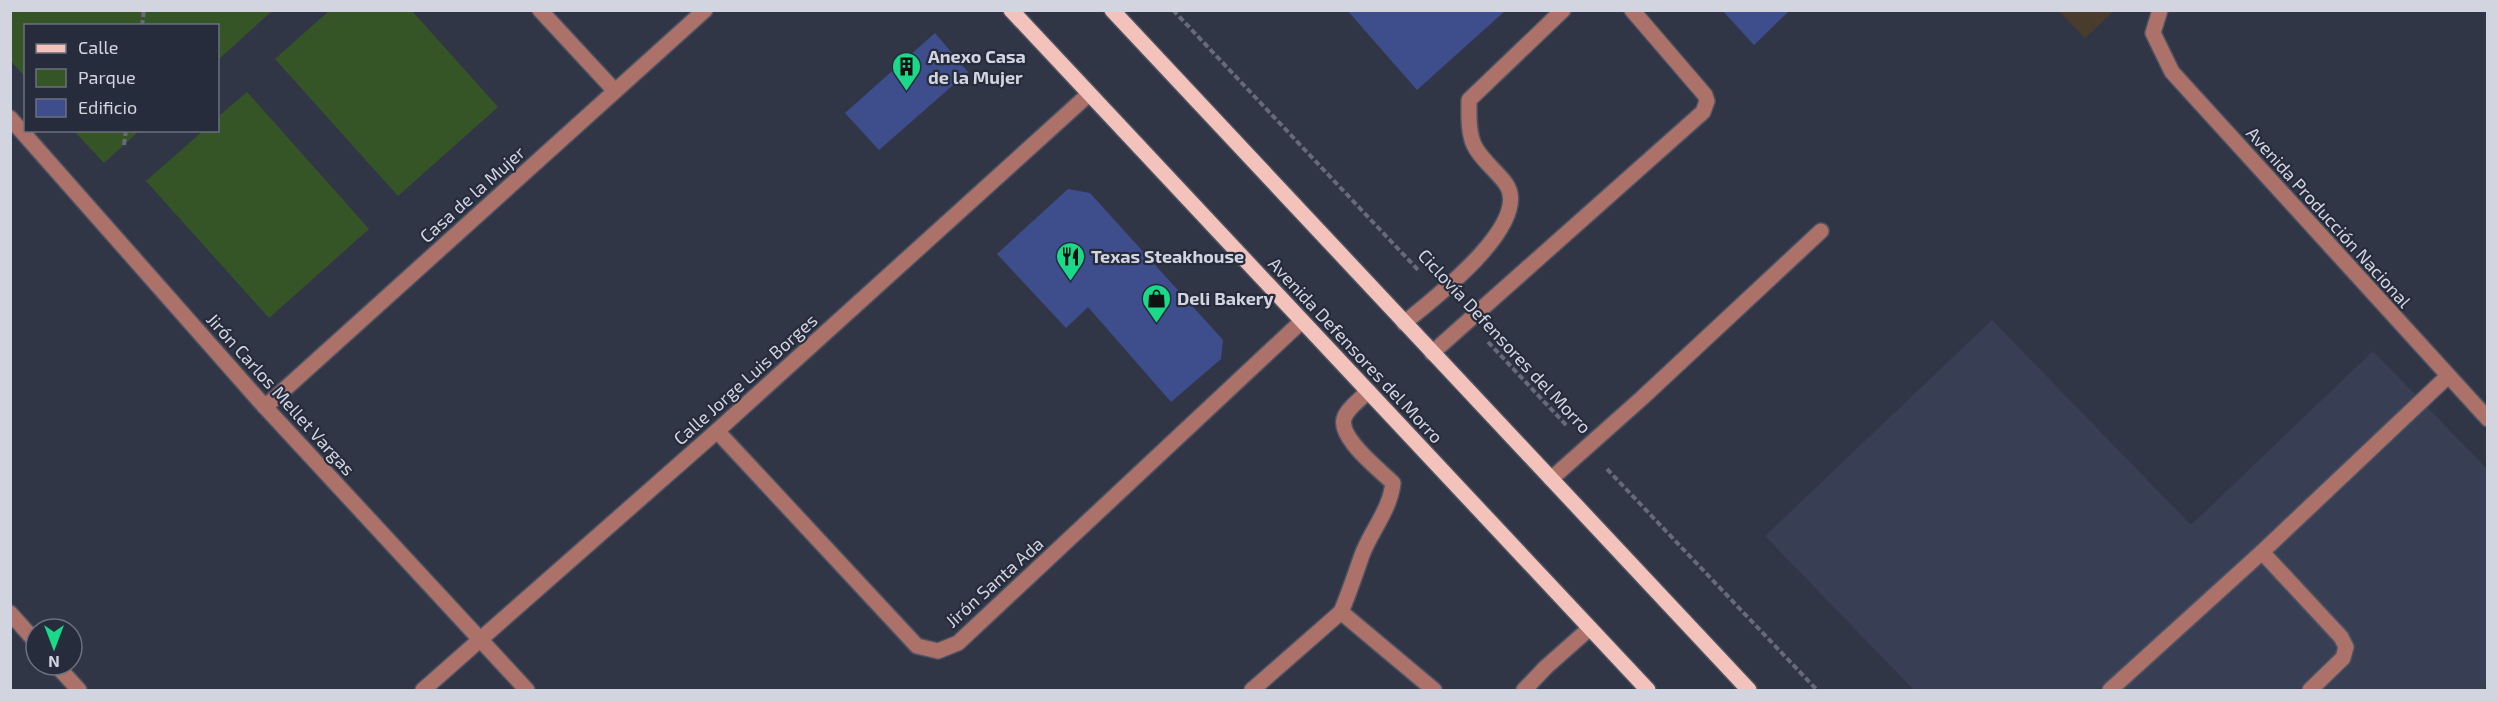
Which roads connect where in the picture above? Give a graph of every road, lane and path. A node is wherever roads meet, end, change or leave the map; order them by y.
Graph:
1 (540, 10) edge
2 (705, 10) edge
3 (1011, 10) edge
4 (1112, 10) edge
5 (1173, 10) edge
6 (1563, 10) edge
7 (1632, 10) edge
8 (2160, 10) edge
9 (615, 91) junction
10 (1089, 94) junction
11 (10, 118) edge
12 (126, 132) edge
13 (124, 145) dead end
14 (1821, 231) dead end
15 (1441, 293) junction
16 (1302, 321) junction
17 (1467, 321) junction
18 (1404, 323) junction
19 (1432, 353) junction
20 (2448, 376) junction
21 (1368, 391) junction
22 (265, 407) junction
23 (2487, 419) edge
24 (717, 431) junction
25 (1587, 448) junction
26 (1551, 479) junction
27 (2262, 552) junction
28 (1341, 612) junction
29 (10, 613) edge
30 (1590, 628) junction
31 (24, 629) edge
32 (481, 641) junction
33 (68, 677) edge
34 (79, 690) edge
35 (423, 690) edge
36 (527, 690) edge
37 (1252, 690) edge
38 (1434, 690) edge
39 (1524, 690) edge
40 (1648, 690) edge
41 (1749, 690) edge
42 (1817, 690) edge
43 (2110, 690) edge
44 (2310, 690) edge

1 - 9 street
2 - 9 street, Casa de la Mujer
3 - 10 main road, Avenida Defensores del Morro
4 - 18 main road
5 - 15 path, Ciclovía Defensores del Morro
6 - 15 street
7 - 17 street
8 - 20 street, Avenida Producción Nacional
9 - 22 street, Casa de la Mujer
10 - 16 main road, Avenida Defensores del Morro
10 - 24 street, Calle Jorge Luis Borges
11 - 22 street, Jirón Carlos Mellet Vargas
12 - 13 path
14 - 25 street
15 - 18 street
16 - 21 main road, Avenida Defensores del Morro
16 - 24 street, Jirón Santa Ada
17 - 19 street
17 - 25 path, Ciclovía Defensores del Morro
18 - 19 main road
19 - 26 main road
20 - 23 street, Avenida Producción Nacional
20 - 27 street
21 - 28 street
21 - 30 main road, Avenida Defensores del Morro
22 - 32 street, Jirón Carlos Mellet Vargas
24 - 32 street, Calle Jorge Luis Borges
25 - 26 street
25 - 42 path, Ciclovía Defensores del Morro
26 - 41 main road
27 - 43 street
27 - 44 street
28 - 37 street
28 - 38 street
29 - 31 street
30 - 39 street
30 - 40 main road, Avenida Defensores del Morro
32 - 35 street, Calle Jorge Luis Borges
32 - 36 street, Jirón Carlos Mellet Vargas
33 - 34 street

